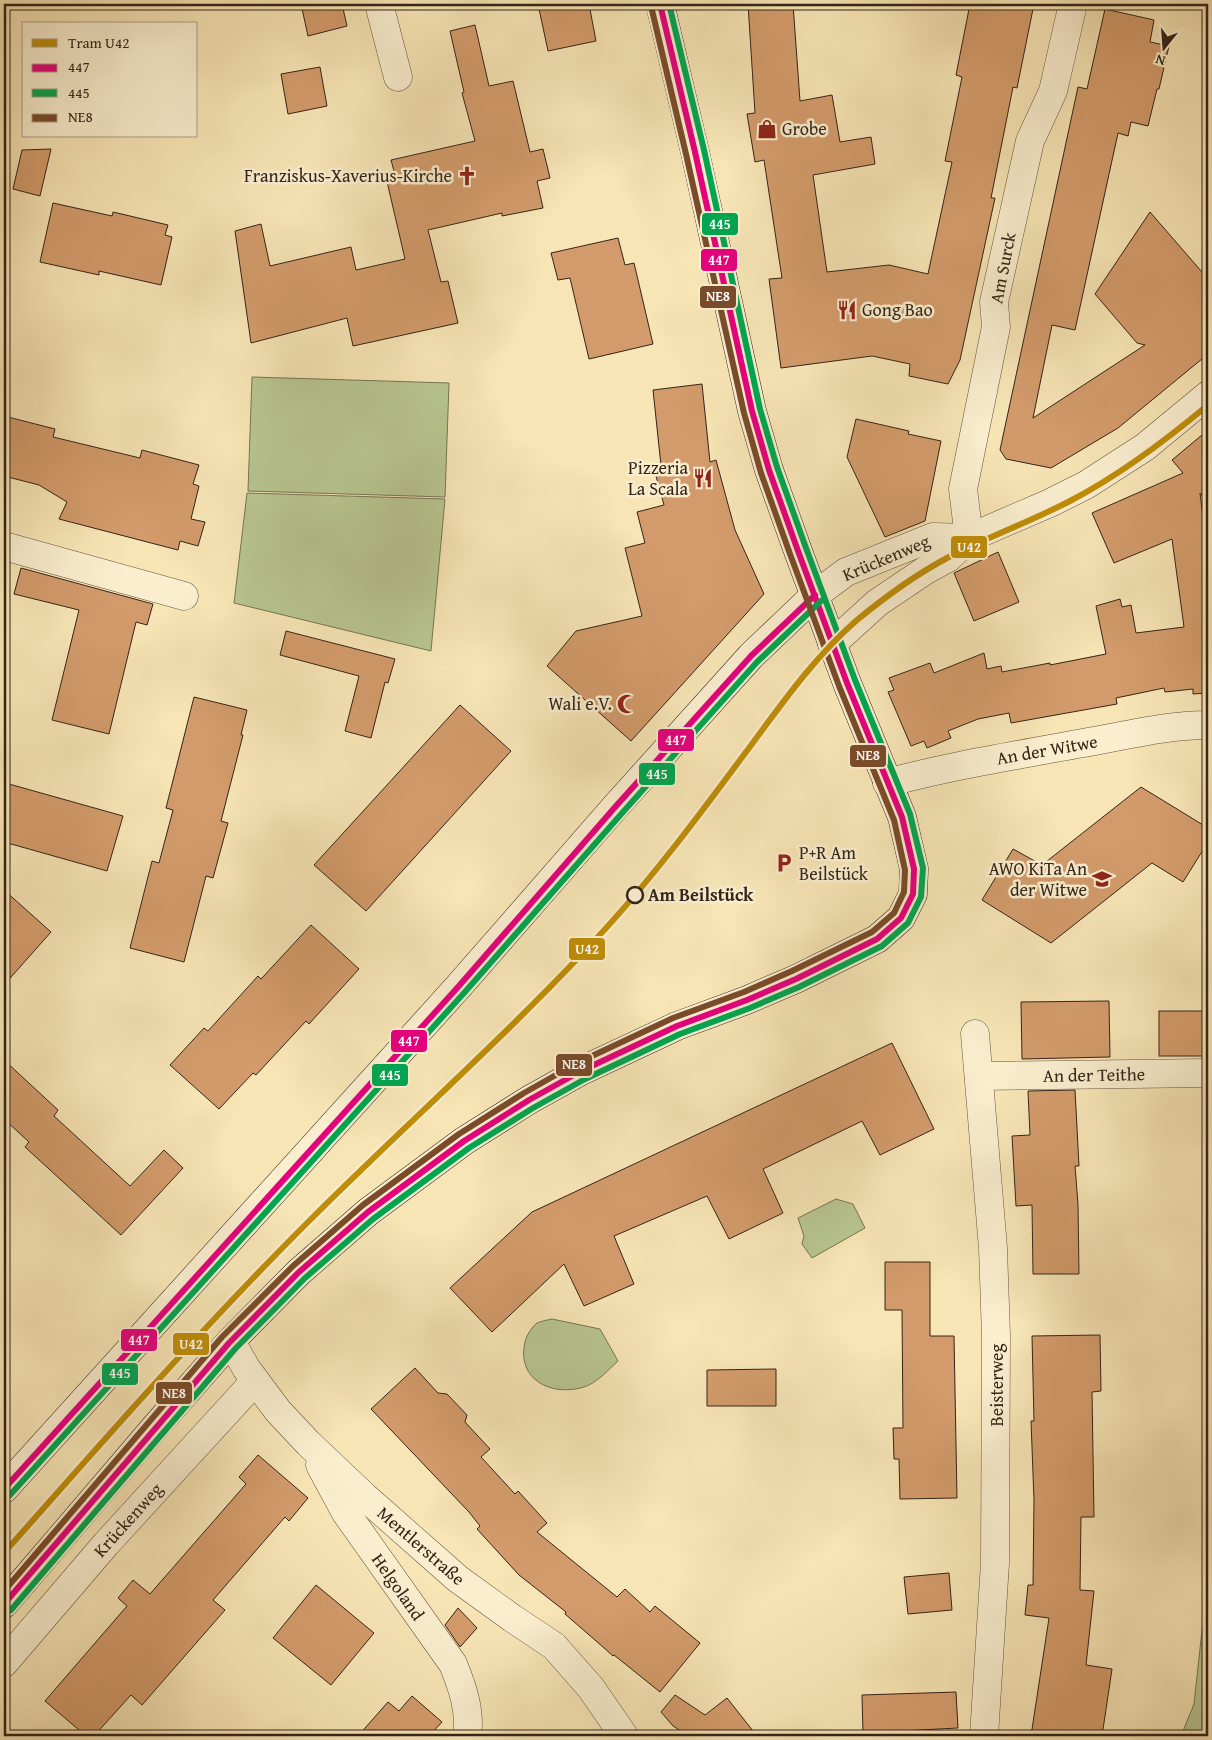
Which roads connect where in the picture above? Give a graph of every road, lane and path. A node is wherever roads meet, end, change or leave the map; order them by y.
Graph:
1 (379, 4) edge
2 (660, 4) edge
3 (1073, 4) edge
4 (398, 77) dead end
5 (1208, 395) edge
6 (969, 538) junction
7 (4, 546) edge
8 (815, 595) junction
9 (184, 596) dead end
10 (828, 633) junction
11 (1208, 725) edge
12 (887, 783) junction
13 (975, 1034) dead end
14 (1208, 1073) edge
15 (979, 1076) junction
16 (231, 1342) junction
17 (256, 1381) junction
18 (308, 1443) junction
19 (4, 1489) edge
20 (4, 1604) edge
21 (4, 1662) edge
22 (467, 1736) edge
23 (624, 1736) edge
24 (984, 1736) edge

1 - 4 street
2 - 8 street
3 - 6 street, Am Surck
5 - 6 street, Krückenweg
6 - 8 street, Krückenweg
6 - 10 street, Krückenweg
7 - 9 street
8 - 10 street
8 - 19 street, Krückenweg
10 - 12 street
11 - 12 street, An der Witwe
12 - 16 street
13 - 15 street, Beisterweg
14 - 15 street, An der Teithe
15 - 24 street, Beisterweg
16 - 17 street, Mentlerstraße
16 - 20 street
17 - 18 street, Mentlerstraße
17 - 21 street, Krückenweg
18 - 22 street, Helgoland
18 - 23 street, Mentlerstraße

